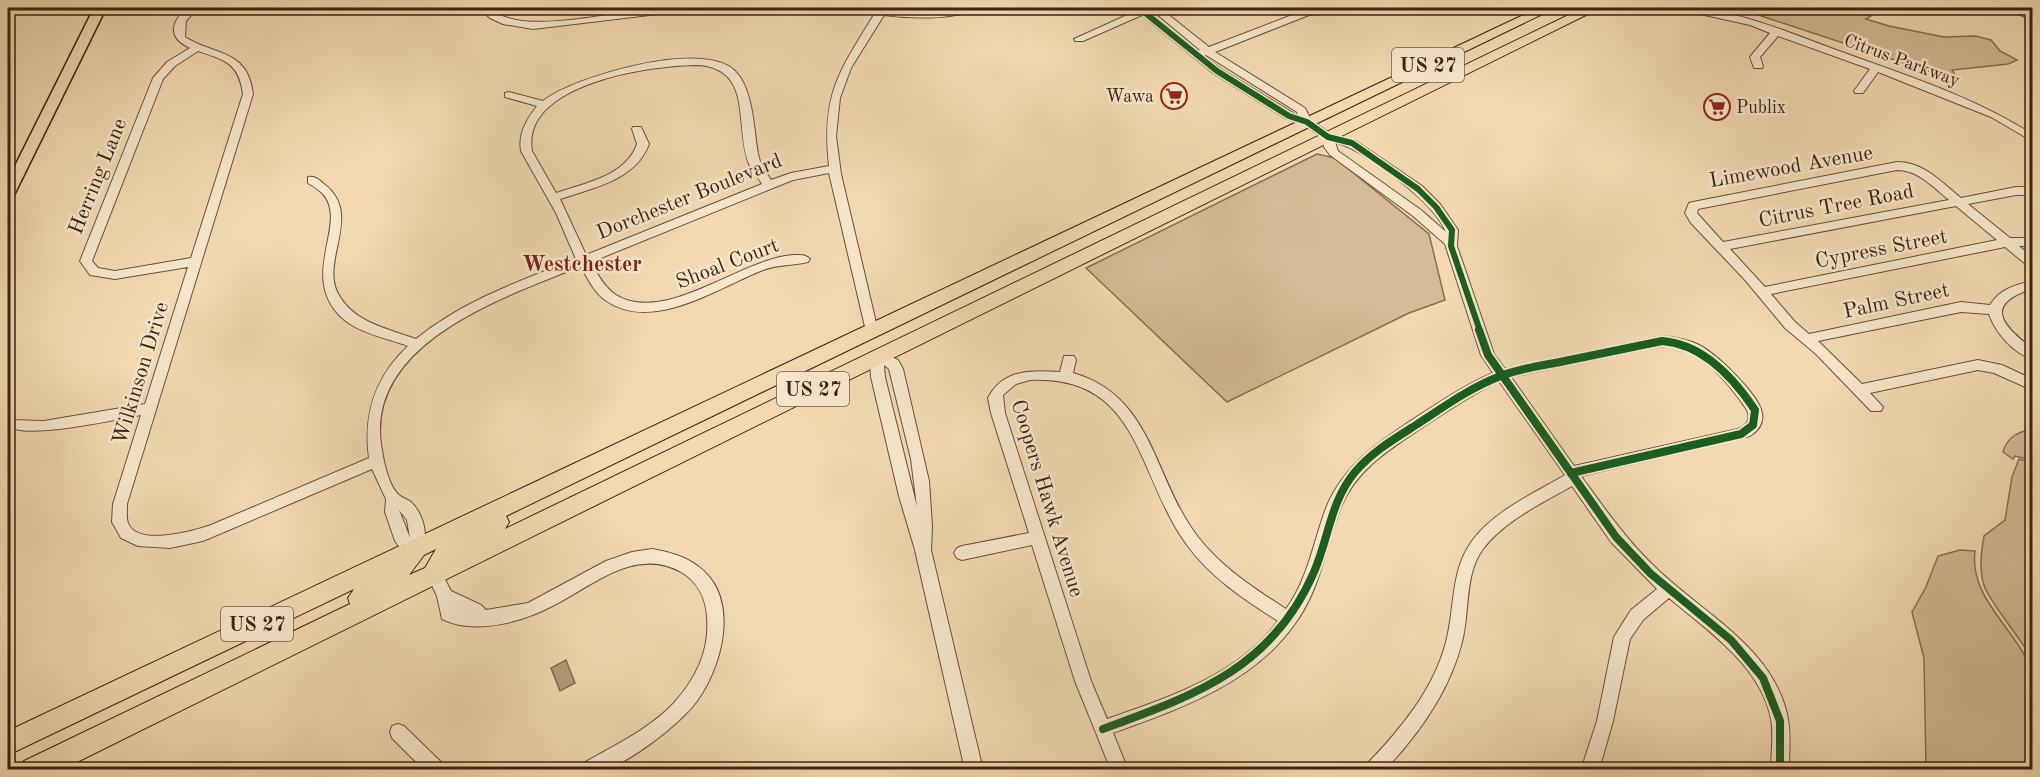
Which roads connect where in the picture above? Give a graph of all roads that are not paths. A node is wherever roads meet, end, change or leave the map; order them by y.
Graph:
1 (100, 8) edge
2 (192, 8) edge
3 (485, 8) edge
4 (683, 8) edge
5 (863, 8) edge
6 (969, 8) edge
7 (1148, 8) edge
8 (1548, 8) edge
9 (1593, 8) edge
10 (1685, 8) edge
11 (2010, 8) edge
12 (881, 9) edge
13 (1706, 10) edge
14 (1330, 11) dead end
15 (2032, 17) edge
16 (1776, 32) junction
17 (1079, 39) dead end
18 (198, 47) junction
19 (1207, 51) junction
20 (1195, 56) junction
21 (1758, 66) dead end
22 (1876, 68) junction
23 (1859, 91) dead end
24 (509, 95) dead end
25 (546, 105) junction
26 (1307, 122) junction
27 (637, 129) dead end
28 (1328, 137) junction
29 (2032, 138) edge
30 (833, 168) junction
31 (312, 180) dead end
32 (770, 185) junction
33 (2032, 191) edge
34 (8, 193) edge
35 (555, 197) junction
36 (1959, 202) junction
37 (1072, 235) junction
38 (1450, 242) junction
39 (2008, 242) junction
40 (2032, 242) edge
41 (1721, 247) junction
42 (804, 258) dead end
43 (584, 260) junction
44 (195, 262) junction
45 (2032, 263) edge
46 (2032, 285) edge
47 (1761, 292) junction
48 (1994, 310) junction
49 (872, 331) junction
50 (1807, 339) junction
51 (417, 344) junction
52 (2032, 354) edge
53 (880, 356) junction
54 (1069, 360) dead end
55 (1501, 375) junction
56 (1065, 376) junction
57 (2032, 385) edge
58 (1859, 390) junction
59 (1876, 407) dead end
60 (150, 408) junction
61 (708, 409) junction
62 (909, 420) junction
63 (14, 424) dead end
64 (889, 424) junction
65 (376, 461) junction
66 (1572, 475) junction
67 (1038, 538) junction
68 (417, 548) junction
69 (923, 550) junction
70 (962, 553) dead end
71 (434, 573) junction
72 (1668, 589) junction
73 (1289, 620) junction
74 (297, 640) junction
75 (1103, 729) junction
76 (398, 732) dead end
77 (8, 743) edge
78 (33, 770) edge
79 (437, 770) edge
80 (588, 770) edge
81 (974, 770) edge
82 (1120, 770) edge
83 (1373, 770) edge
84 (1590, 770) edge
85 (1780, 770) edge

1 - 34 main road
2 - 18 street, Wilkinson Drive
3 - 4 street
5 - 12 street
6 - 12 street
7 - 17 street
7 - 19 street
7 - 20 street
8 - 26 highway, US 27
9 - 28 highway, US 27
10 - 13 street, Citrus Parkway
11 - 15 street
12 - 30 street
13 - 16 street, Citrus Parkway
14 - 19 street
16 - 21 street
16 - 22 street, Citrus Parkway
18 - 44 street, Wilkinson Drive
18 - 44 street, Herring Lane
19 - 20 street
19 - 26 street
20 - 26 street
22 - 23 street
22 - 29 street, Citrus Parkway
24 - 25 street
25 - 32 street
25 - 35 street
26 - 28 street
26 - 37 highway, US 27
27 - 35 street
28 - 38 street
28 - 38 street
28 - 53 highway, US 27
30 - 32 street, Dorchester Boulevard
30 - 49 street
31 - 51 street
32 - 43 street, Dorchester Boulevard
33 - 36 street, Citrus Tree Road
35 - 43 street
36 - 39 street, Limewood Avenue
36 - 41 street, Citrus Tree Road
36 - 41 street, Limewood Avenue
37 - 49 highway, US 27
37 - 53 highway
38 - 55 street
39 - 40 street, Cypress Street
39 - 45 street, Limewood Avenue
39 - 47 street, Cypress Street
41 - 47 street, Limewood Avenue
42 - 43 street, Shoal Court
43 - 51 street, Dorchester Boulevard
44 - 60 street, Wilkinson Drive
46 - 48 street
47 - 50 street, Limewood Avenue
48 - 50 street, Palm Street
48 - 52 street
49 - 61 highway, US 27
50 - 58 street, Limewood Avenue
51 - 65 street, Dorchester Boulevard
53 - 62 street
53 - 64 street
53 - 71 highway, US 27
54 - 56 street
55 - 66 street
55 - 66 street
55 - 73 street
56 - 67 street, Coopers Hawk Avenue
56 - 73 street, Coopers Hawk Avenue
57 - 58 street
58 - 59 street, Limewood Avenue
60 - 63 street
60 - 65 street, Wilkinson Drive
61 - 68 highway, US 27
61 - 71 highway
62 - 64 street
62 - 69 street
64 - 69 street
65 - 68 street, Dorchester Boulevard
66 - 72 street
66 - 83 street
67 - 70 street
67 - 75 street, Coopers Hawk Avenue
68 - 74 highway
68 - 77 highway, US 27
69 - 81 street
71 - 74 highway, US 27
71 - 80 street
72 - 84 street
72 - 85 street
73 - 75 street
74 - 78 highway, US 27
75 - 82 street, Coopers Hawk Avenue
76 - 79 street

